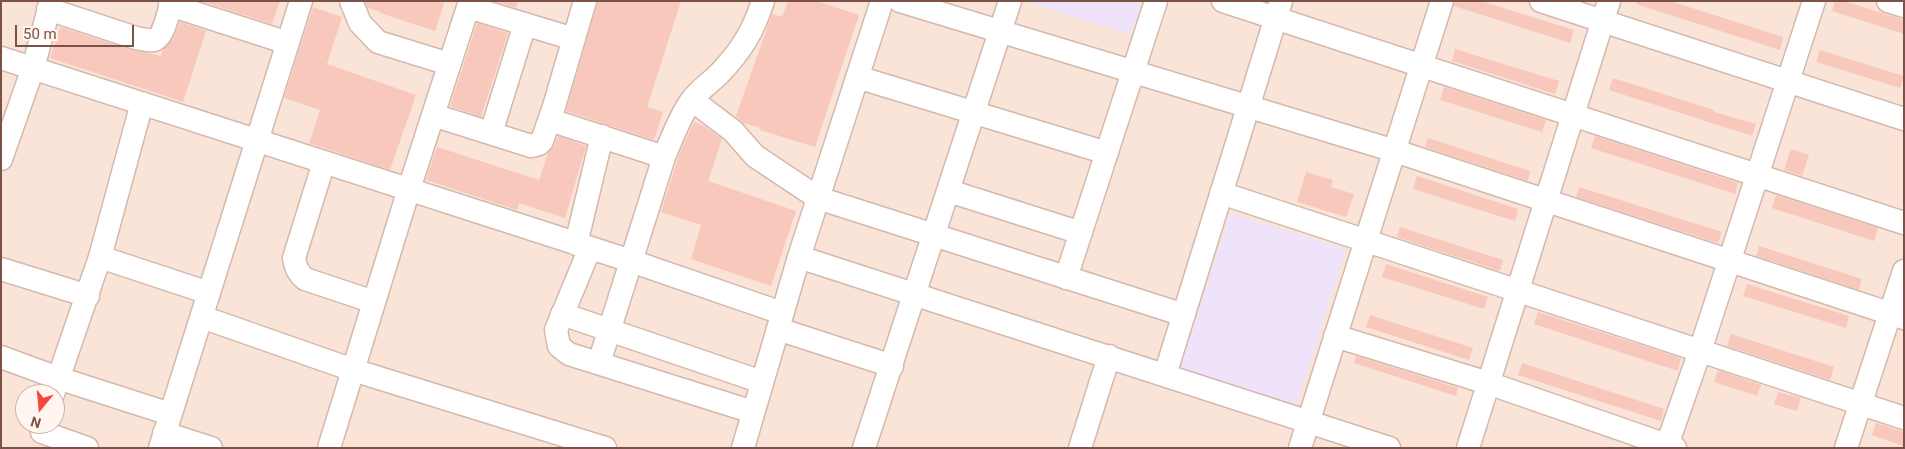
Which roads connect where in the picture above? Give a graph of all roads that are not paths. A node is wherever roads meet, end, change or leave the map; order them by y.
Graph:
1 (301, 1) edge
2 (351, 1) edge
3 (585, 1) edge
4 (763, 1) edge
5 (882, 1) edge
6 (900, 1) edge
7 (1010, 1) edge
8 (1156, 1) edge
9 (1223, 1) edge
10 (1442, 1) edge
11 (1541, 1) edge
12 (1814, 1) edge
13 (1888, 1) edge
14 (171, 3) edge
15 (469, 4) edge
16 (49, 5) edge
17 (1904, 6) edge
18 (1278, 10) edge
19 (1606, 11) edge
20 (525, 24) junction
21 (1000, 32) junction
22 (574, 39) junction
23 (288, 43) junction
24 (1, 58) edge
25 (449, 64) junction
26 (1422, 66) junction
27 (33, 68) junction
28 (1133, 72) junction
29 (857, 77) junction
30 (1788, 81) junction
31 (692, 100) junction
32 (142, 103) junction
33 (1248, 107) junction
34 (552, 112) junction
35 (974, 113) junction
36 (433, 115) junction
37 (1573, 115) junction
38 (1904, 119) edge
39 (491, 133) junction
40 (602, 136) junction
41 (258, 141) junction
42 (1395, 152) junction
43 (1106, 153) junction
44 (664, 157) junction
45 (1, 159) edge
46 (324, 162) junction
47 (1758, 175) junction
48 (409, 189) junction
49 (949, 191) junction
50 (1221, 193) junction
51 (818, 198) junction
52 (1546, 201) junction
53 (1904, 223) edge
54 (1080, 233) junction
55 (934, 236) junction
56 (1366, 241) junction
57 (583, 246) junction
58 (799, 257) junction
59 (100, 258) junction
60 (631, 261) junction
61 (1730, 261) junction
62 (1, 269) edge
63 (1904, 271) edge
64 (1066, 278) junction
65 (1517, 291) junction
66 (209, 293) junction
67 (915, 294) junction
68 (88, 296) junction
69 (374, 302) junction
70 (562, 314) junction
71 (1184, 316) junction
72 (1897, 316) edge
73 (202, 317) junction
74 (780, 321) junction
75 (609, 331) junction
76 (1335, 336) junction
77 (1700, 351) junction
78 (1109, 356) junction
79 (1, 357) edge
80 (600, 363) junction
81 (892, 366) junction
82 (353, 370) junction
83 (1165, 375) junction
84 (762, 382) junction
85 (1488, 383) junction
86 (52, 384) edge
87 (57, 384) edge
88 (65, 390) edge
89 (1860, 404) junction
90 (753, 412) junction
91 (1904, 418) edge
92 (1308, 421) junction
93 (165, 431) edge
94 (41, 435) edge
95 (749, 446) edge
96 (1083, 447) edge
97 (1670, 447) edge
98 (87, 448) edge
99 (211, 448) edge
100 (328, 448) edge
101 (605, 448) edge
102 (864, 448) edge
103 (1300, 448) edge
104 (1389, 448) edge
105 (1468, 448) edge
106 (1846, 448) edge

1 - 23 street
2 - 25 street
3 - 22 street
4 - 31 street
5 - 29 street
6 - 21 street
7 - 21 street
8 - 28 street
9 - 18 street
10 - 26 street
11 - 19 street
12 - 30 street
13 - 17 street
14 - 16 street
14 - 23 street
15 - 20 street
15 - 25 street
16 - 27 street
18 - 26 street
18 - 33 street
19 - 30 street
19 - 37 street
20 - 22 street
20 - 39 street
21 - 28 street
21 - 35 street
22 - 34 street
23 - 41 street
24 - 27 street
25 - 36 street
26 - 37 street
26 - 42 street
27 - 32 street
27 - 45 street
28 - 33 street
28 - 43 street
29 - 35 street
29 - 51 street
30 - 38 street
30 - 47 street
31 - 44 street
31 - 51 street
32 - 41 street
32 - 59 street
33 - 42 street
33 - 50 street
34 - 39 street
34 - 40 street
35 - 43 street
35 - 49 street
36 - 39 street
36 - 48 street
37 - 47 street
37 - 52 street
40 - 44 street
40 - 57 street
41 - 46 street
41 - 66 street
42 - 52 street
42 - 56 street
43 - 54 street
44 - 60 street
46 - 48 street
46 - 69 street
47 - 53 street
47 - 61 street
48 - 57 street
48 - 69 street
49 - 54 street
49 - 55 street
50 - 56 street
50 - 71 street
51 - 55 street
51 - 58 street
52 - 61 street
52 - 65 street
54 - 64 street
55 - 64 street
55 - 67 street
56 - 65 street
56 - 76 street
57 - 60 street
57 - 70 street
58 - 67 street
58 - 74 street
59 - 66 street
59 - 68 street
60 - 74 street
60 - 75 street
61 - 72 street
61 - 77 street
62 - 68 street
63 - 72 street
64 - 71 street
65 - 77 street
65 - 85 street
66 - 73 street
67 - 78 street
67 - 81 street
68 - 87 street
69 - 82 street
70 - 75 street
70 - 80 street
71 - 83 street
72 - 89 street
73 - 82 street
73 - 93 street
74 - 81 street
74 - 84 street
75 - 80 street
75 - 84 street
76 - 85 street
76 - 92 street
77 - 89 street
77 - 97 street
78 - 83 street
78 - 96 street
79 - 86 street
80 - 90 street
81 - 102 street
82 - 100 street
82 - 101 street
83 - 92 street
84 - 90 street
85 - 97 street
85 - 105 street
88 - 93 street
89 - 91 street
89 - 106 street
90 - 95 street
92 - 103 street
92 - 104 street
93 - 99 street
94 - 98 street

